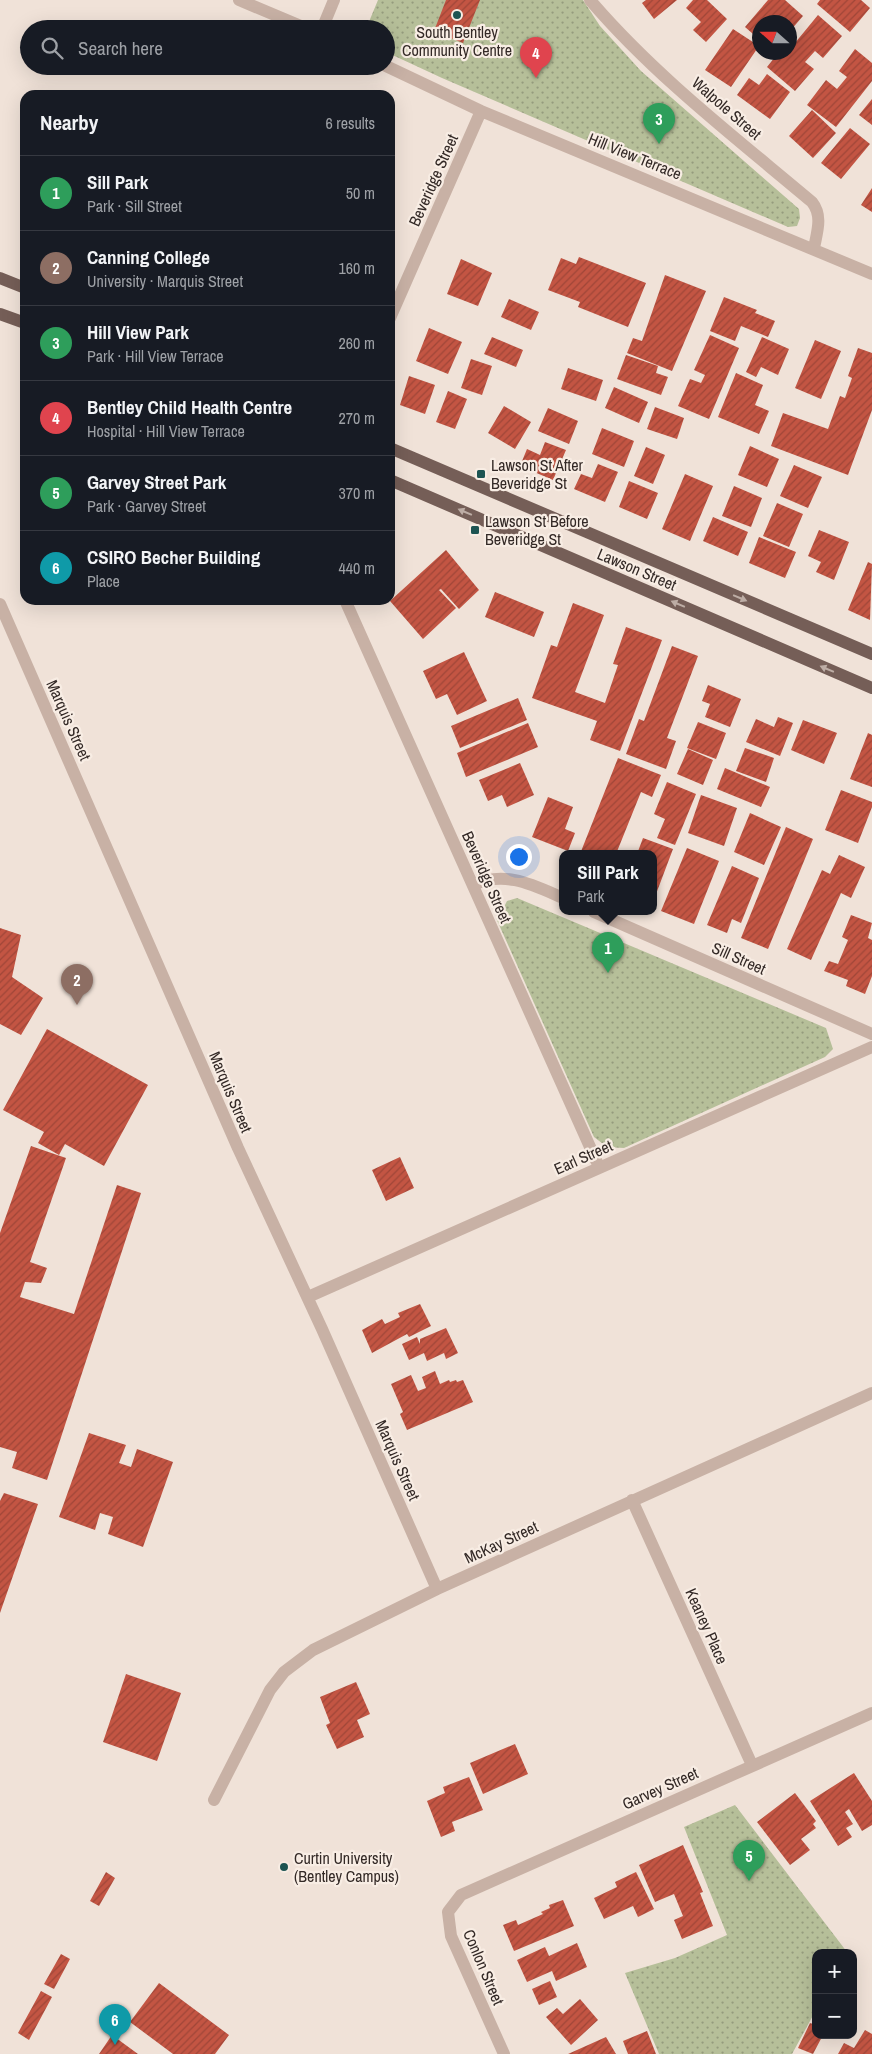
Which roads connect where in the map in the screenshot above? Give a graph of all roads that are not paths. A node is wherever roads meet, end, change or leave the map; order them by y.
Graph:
1 (239, 0) edge
2 (334, 0) edge
3 (590, 0) edge
4 (287, 20) edge
5 (326, 20) edge
6 (395, 70) edge
7 (481, 111) junction
8 (814, 248) junction
9 (872, 274) edge
10 (0, 278) edge
11 (20, 286) edge
12 (395, 307) edge
13 (0, 314) edge
14 (20, 320) edge
15 (395, 450) edge
16 (395, 482) edge
17 (0, 604) edge
18 (347, 605) edge
19 (872, 654) edge
20 (872, 688) edge
21 (473, 885) junction
22 (559, 896) edge
23 (601, 915) edge
24 (872, 1034) edge
25 (872, 1048) edge
26 (599, 1167) junction
27 (308, 1298) junction
28 (872, 1393) edge
29 (632, 1500) junction
30 (437, 1589) junction
31 (872, 1713) edge
32 (752, 1765) junction
33 (214, 1800) dead end
34 (462, 1895) joint
35 (504, 2054) edge

1 - 4 street
2 - 5 street
3 - 8 street, Walpole Street
6 - 7 street, Hill View Terrace
7 - 8 street, Hill View Terrace
7 - 12 street, Beveridge Street
8 - 9 street, Hill View Terrace
10 - 11 main road
13 - 14 main road
15 -> 19 main road, Lawson Street
20 -> 16 main road, Lawson Street
17 - 27 street, Marquis Street
18 - 21 street, Beveridge Street
21 - 22 street
21 - 26 street, Beveridge Street
23 - 24 street, Sill Street
25 - 26 street, Earl Street
26 - 27 street, Earl Street
27 - 30 street, Marquis Street
28 - 29 street, McKay Street
29 - 30 street, McKay Street
29 - 32 street, Keaney Place
30 - 33 street, McKay Street
31 - 32 street, Garvey Street
32 - 34 street, Garvey Street
34 - 35 street, Conlon Street

